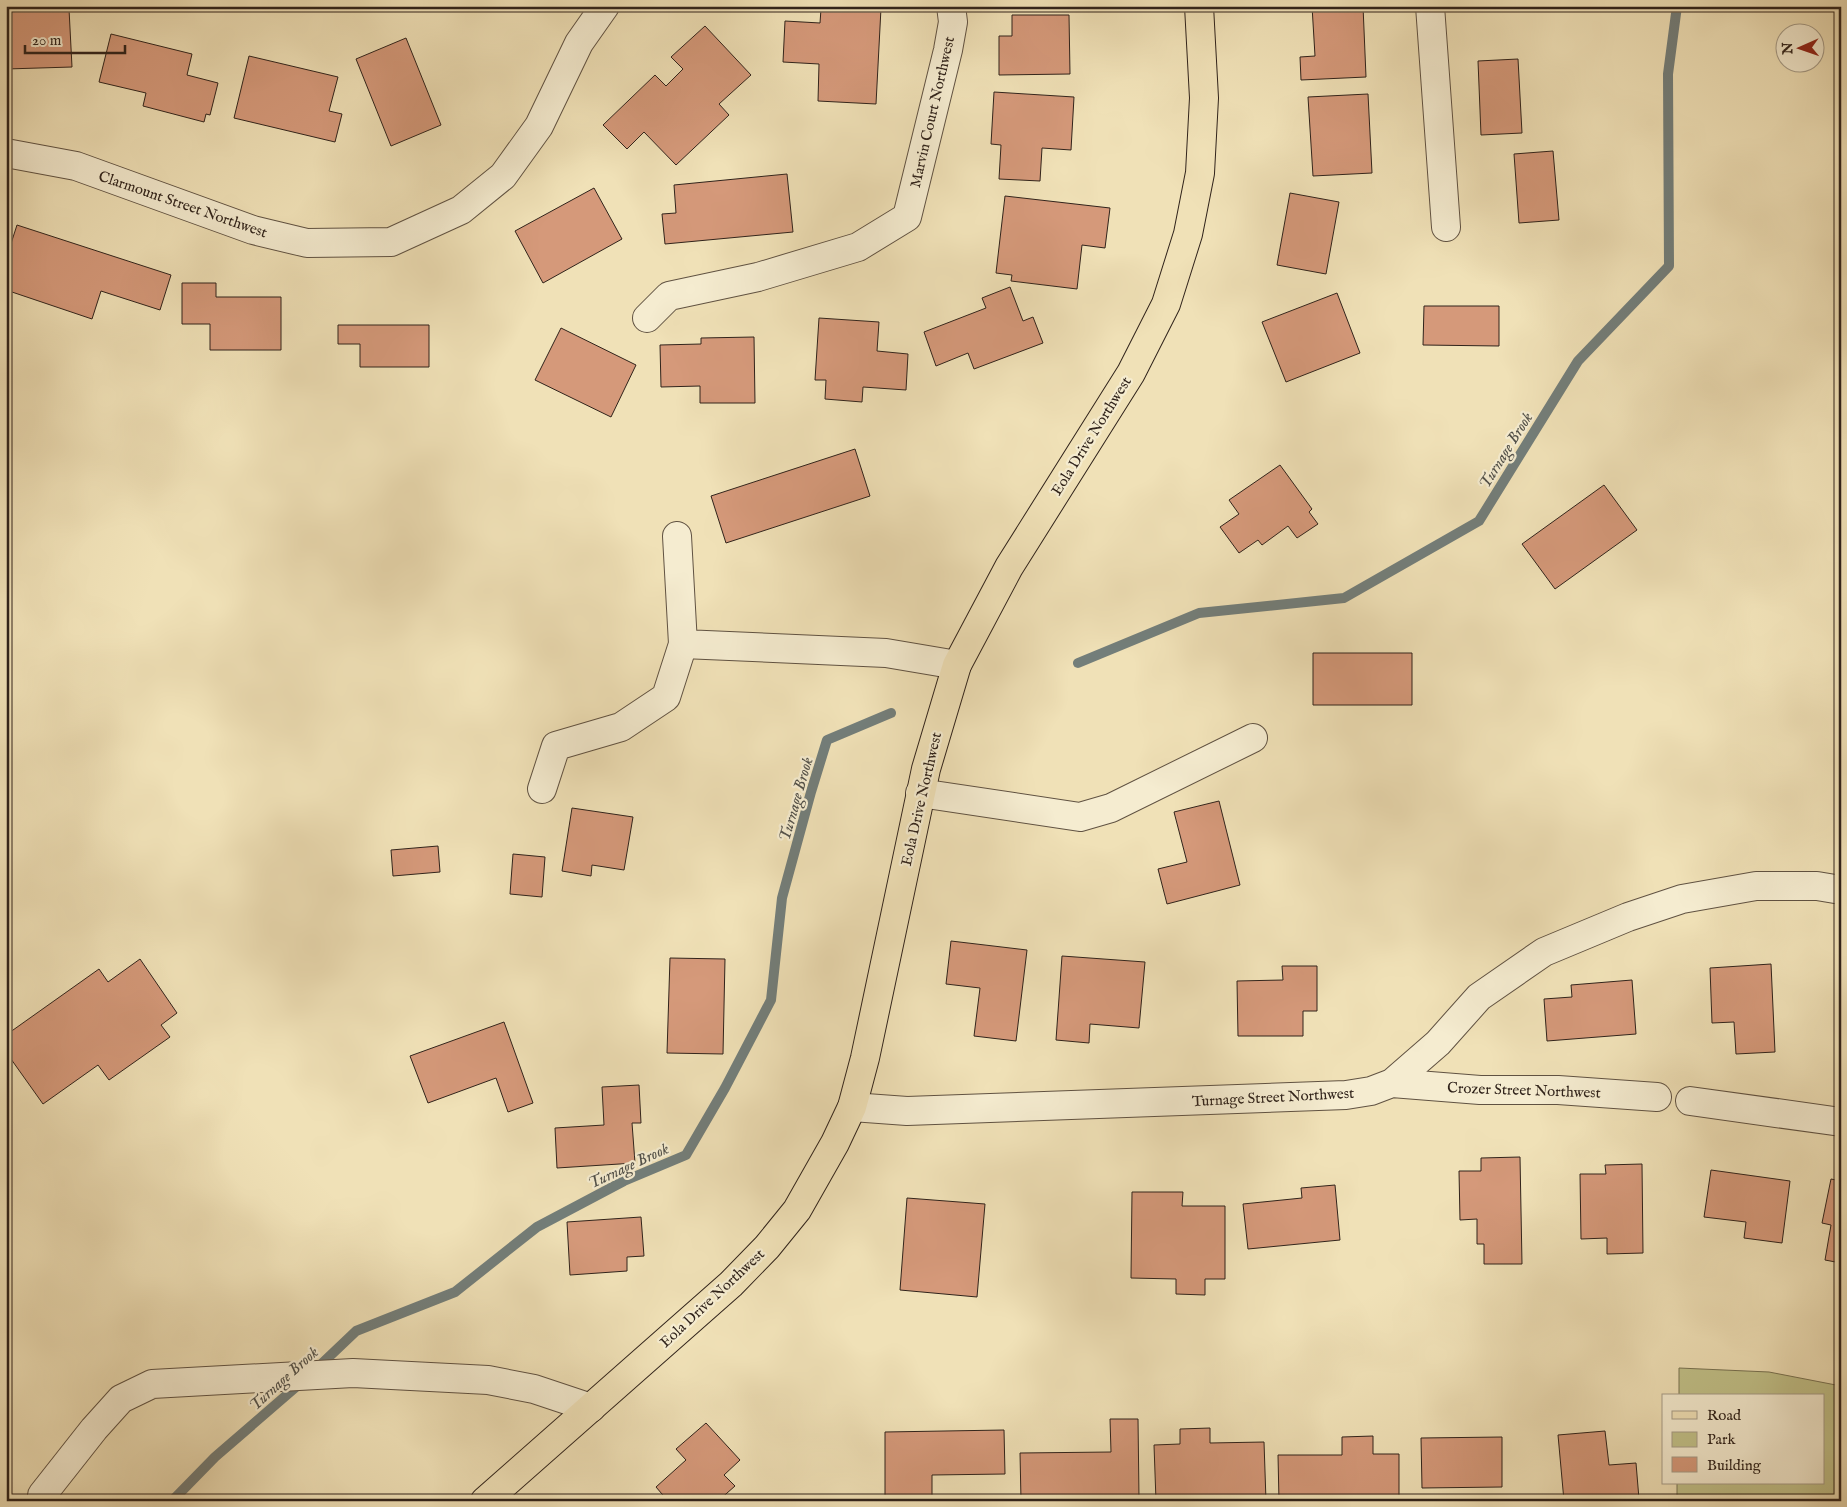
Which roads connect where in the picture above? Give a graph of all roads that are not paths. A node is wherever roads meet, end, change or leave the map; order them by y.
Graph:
1 (605, 6) edge
2 (951, 6) edge
3 (1199, 6) edge
4 (1430, 6) edge
5 (6, 153) edge
6 (1446, 227) dead end
7 (647, 318) dead end
8 (676, 536) dead end
9 (682, 644) junction
10 (957, 665) junction
11 (1252, 738) dead end
12 (542, 789) dead end
13 (920, 793) junction
14 (1841, 890) edge
15 (1392, 1083) junction
16 (1657, 1097) dead end
17 (1690, 1101) dead end
18 (852, 1107) junction
19 (1841, 1122) edge
20 (591, 1408) junction
21 (42, 1495) dead end
22 (485, 1501) edge

1 - 5 street, Clarmount Street Northwest
2 - 7 street, Marvin Court Northwest
3 - 10 main road, Eola Drive Northwest
4 - 6 street
8 - 9 street
9 - 10 street
9 - 12 street
10 - 13 main road, Eola Drive Northwest
11 - 13 street
13 - 18 main road, Eola Drive Northwest
14 - 15 street, Turnage Street Northwest
15 - 16 street, Crozer Street Northwest
15 - 18 street, Turnage Street Northwest
17 - 19 street
18 - 20 main road, Eola Drive Northwest
20 - 21 street
20 - 22 main road, Eola Drive Northwest

